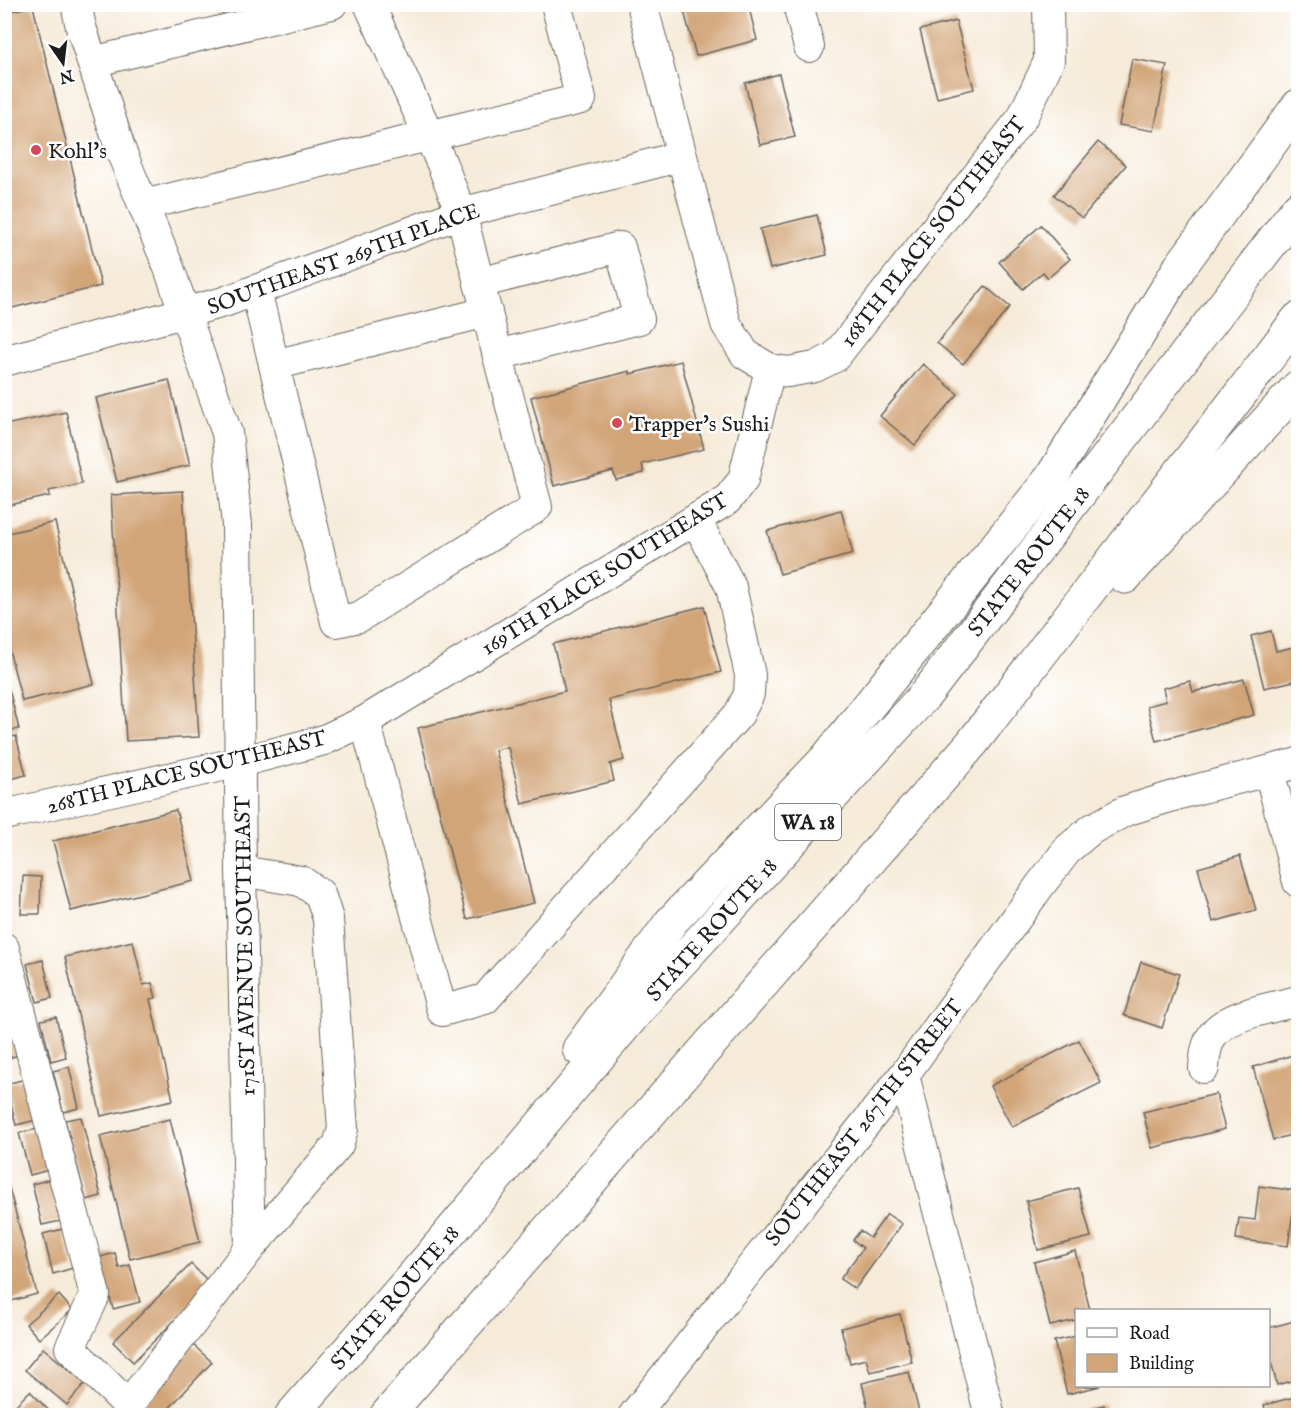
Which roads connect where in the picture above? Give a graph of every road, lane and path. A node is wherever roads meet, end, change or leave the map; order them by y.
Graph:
1 (76, 4) edge
2 (332, 4) edge
3 (369, 4) edge
4 (556, 4) edge
5 (642, 4) edge
6 (798, 4) edge
7 (1048, 5) edge
8 (809, 47) dead end
9 (92, 62) junction
10 (1299, 106) edge
11 (429, 136) junction
12 (682, 156) junction
13 (143, 205) junction
14 (1299, 208) edge
15 (461, 213) junction
16 (479, 283) junction
17 (256, 290) junction
18 (185, 312) junction
19 (487, 312) junction
20 (1299, 319) edge
21 (498, 355) junction
22 (4, 361) edge
23 (274, 365) junction
24 (770, 369) junction
25 (1299, 387) edge
26 (696, 520) junction
27 (364, 721) junction
28 (974, 742) junction
29 (240, 762) junction
30 (1299, 763) edge
31 (1269, 771) junction
32 (4, 815) edge
33 (241, 871) junction
34 (1299, 882) edge
35 (4, 948) edge
36 (1299, 1001) edge
37 (1204, 1068) dead end
38 (904, 1075) junction
39 (250, 1248) junction
40 (427, 1260) junction
41 (291, 1416) edge
42 (386, 1416) edge
43 (633, 1416) edge
44 (990, 1416) edge

1 - 9 street, 171ST AVENUE SOUTHEAST
2 - 9 street
3 - 11 street
4 - 11 street
5 - 12 street
6 - 8 street
7 - 24 street, 168TH PLACE SOUTHEAST
9 - 13 street, 171ST AVENUE SOUTHEAST
10 - 40 highway
11 - 13 street
11 - 15 street
12 - 15 street, SOUTHEAST 269TH PLACE
12 - 24 street
13 - 18 street, 171ST AVENUE SOUTHEAST
14 - 40 highway, STATE ROUTE 18 / WA 18
15 - 16 street
15 - 17 street, SOUTHEAST 269TH PLACE
16 - 19 street
16 - 21 street
17 - 18 street, SOUTHEAST 269TH PLACE
17 - 23 street
18 - 22 street, SOUTHEAST 269TH PLACE
18 - 29 street, 171ST AVENUE SOUTHEAST
19 - 21 street
19 - 23 street
20 - 28 highway
21 - 23 street
24 - 26 street, 169TH PLACE SOUTHEAST
25 - 28 highway
26 - 27 street, 169TH PLACE SOUTHEAST
26 - 27 street
27 - 29 street, 268TH PLACE SOUTHEAST
28 - 42 highway
29 - 32 street, 268TH PLACE SOUTHEAST
29 - 33 street, 171ST AVENUE SOUTHEAST
30 - 31 street, SOUTHEAST 267TH STREET
31 - 34 street
31 - 38 street, SOUTHEAST 267TH STREET
33 - 39 street, 171ST AVENUE SOUTHEAST
33 - 39 street
35 - 39 street
36 - 37 street
38 - 43 street, SOUTHEAST 267TH STREET
38 - 44 street
40 - 41 highway, STATE ROUTE 18 / WA 18

